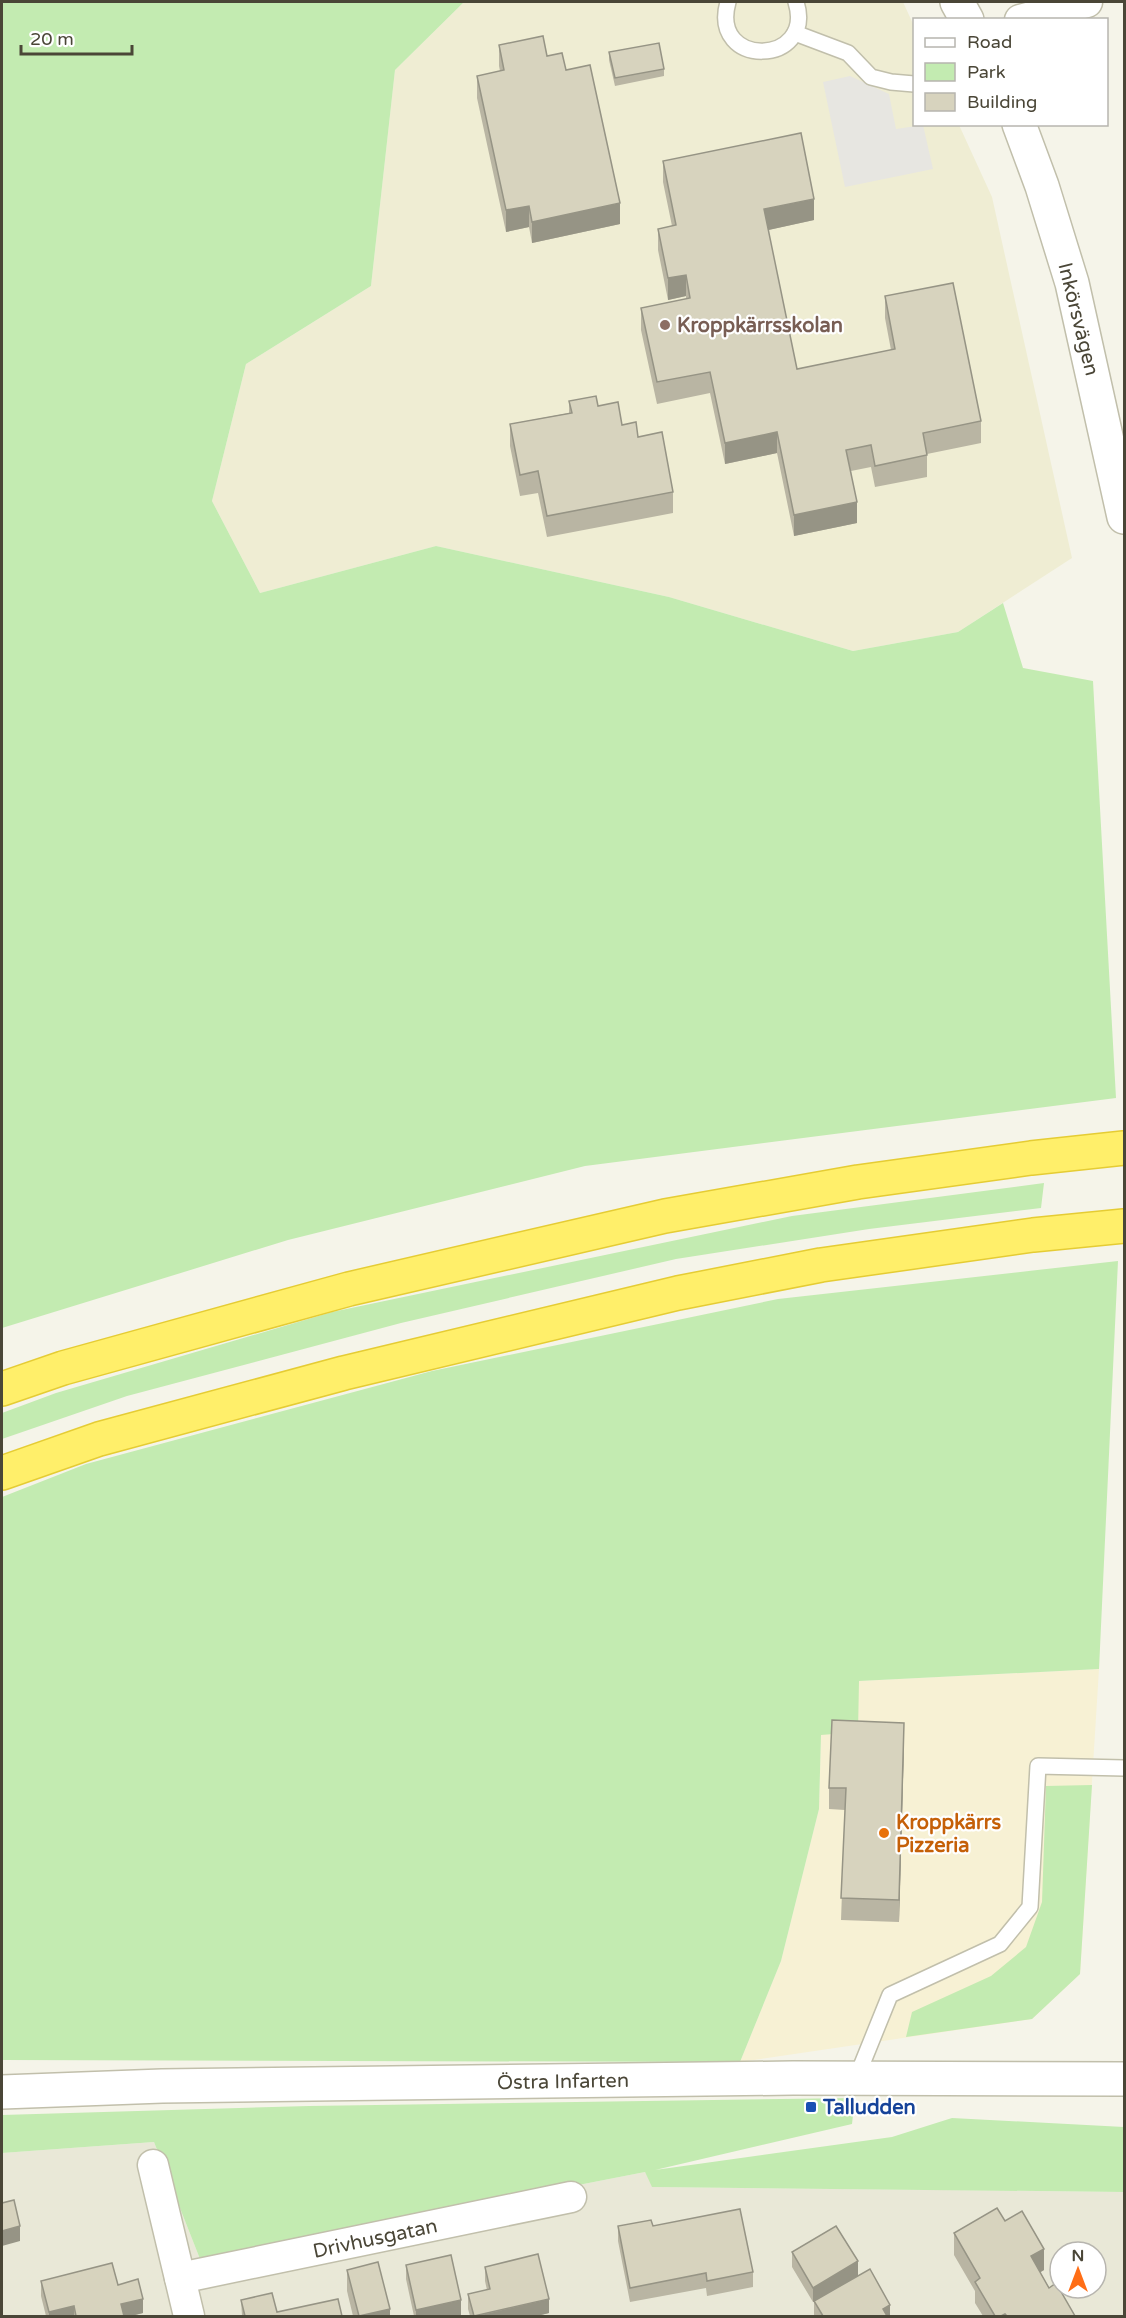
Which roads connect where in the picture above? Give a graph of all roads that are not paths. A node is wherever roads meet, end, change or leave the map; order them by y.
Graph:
1 (728, 2) edge
2 (796, 2) edge
3 (957, 2) edge
4 (1087, 2) edge
5 (966, 18) edge
6 (1027, 18) edge
7 (795, 33) junction
8 (913, 84) edge
9 (1020, 126) edge
10 (1123, 505) edge
11 (1125, 1149) edge
12 (1125, 1226) edge
13 (2, 1389) edge
14 (2, 1473) edge
15 (1125, 1768) edge
16 (856, 2079) junction
17 (1125, 2079) edge
18 (2, 2092) edge
19 (153, 2165) dead end
20 (571, 2197) dead end
21 (180, 2278) junction
22 (189, 2316) edge

1 - 7 lane
2 - 7 lane
3 - 5 street
4 - 6 street
7 - 8 lane
9 - 10 street, Inkörsvägen
11 - 13 highway
12 - 14 highway
15 - 16 lane
16 - 17 street, Östra Infarten
16 - 18 street, Östra Infarten
19 - 21 street
20 - 21 street, Drivhusgatan
21 - 22 street

